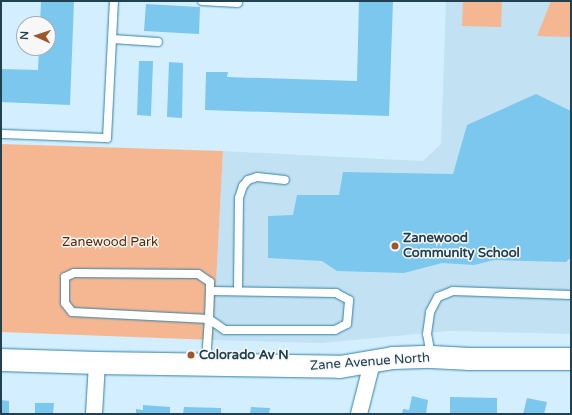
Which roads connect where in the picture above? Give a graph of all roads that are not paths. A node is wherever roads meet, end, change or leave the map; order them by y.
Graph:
1 (114, 1) edge
2 (202, 1) edge
3 (238, 3) dead end
4 (112, 39) junction
5 (158, 42) dead end
6 (1, 134) edge
7 (285, 180) dead end
8 (210, 286) junction
9 (238, 291) junction
10 (571, 295) edge
11 (209, 319) junction
12 (431, 357) junction
13 (571, 359) edge
14 (1, 360) edge
15 (96, 363) junction
16 (372, 363) junction
17 (207, 364) junction
18 (94, 414) edge
19 (359, 414) edge

1 - 4 lane
2 - 3 lane
4 - 5 lane
4 - 6 lane
7 - 9 lane
8 - 9 lane
8 - 11 lane
8 - 11 lane
9 - 11 lane
10 - 12 lane
11 - 17 lane
12 - 13 street, Zane Avenue North
12 - 16 street, Zane Avenue North
14 - 15 street, Zane Avenue North
15 - 17 street, Zane Avenue North
15 - 18 street
16 - 17 street, Zane Avenue North
16 - 19 street

